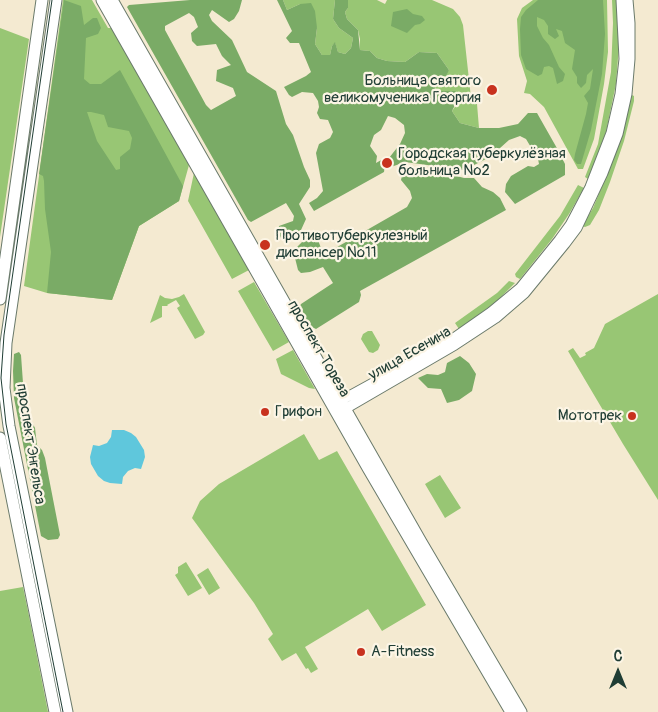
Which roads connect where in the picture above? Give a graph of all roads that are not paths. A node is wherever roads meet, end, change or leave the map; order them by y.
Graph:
1 (42, 0) edge
2 (56, 0) edge
3 (102, 0) edge
4 (112, 0) edge
5 (621, 0) edge
6 (628, 0) edge
7 (6, 256) junction
8 (19, 258) junction
9 (0, 299) edge
10 (340, 406) junction
11 (0, 438) edge
12 (55, 712) edge
13 (66, 712) edge
14 (511, 712) edge
15 (521, 712) edge

1 - 7 main road
2 - 8 main road, проспект Энгельса
3 - 10 main road, проспект Тореза
4 - 10 main road, проспект Тореза
5 - 10 street, улица Есенина
6 - 10 street, улица Есенина
7 - 8 main road
7 - 9 main road
8 - 13 main road, проспект Энгельса
10 - 14 main road, проспект Тореза
10 - 15 main road, проспект Тореза
11 - 12 main road, проспект Энгельса

